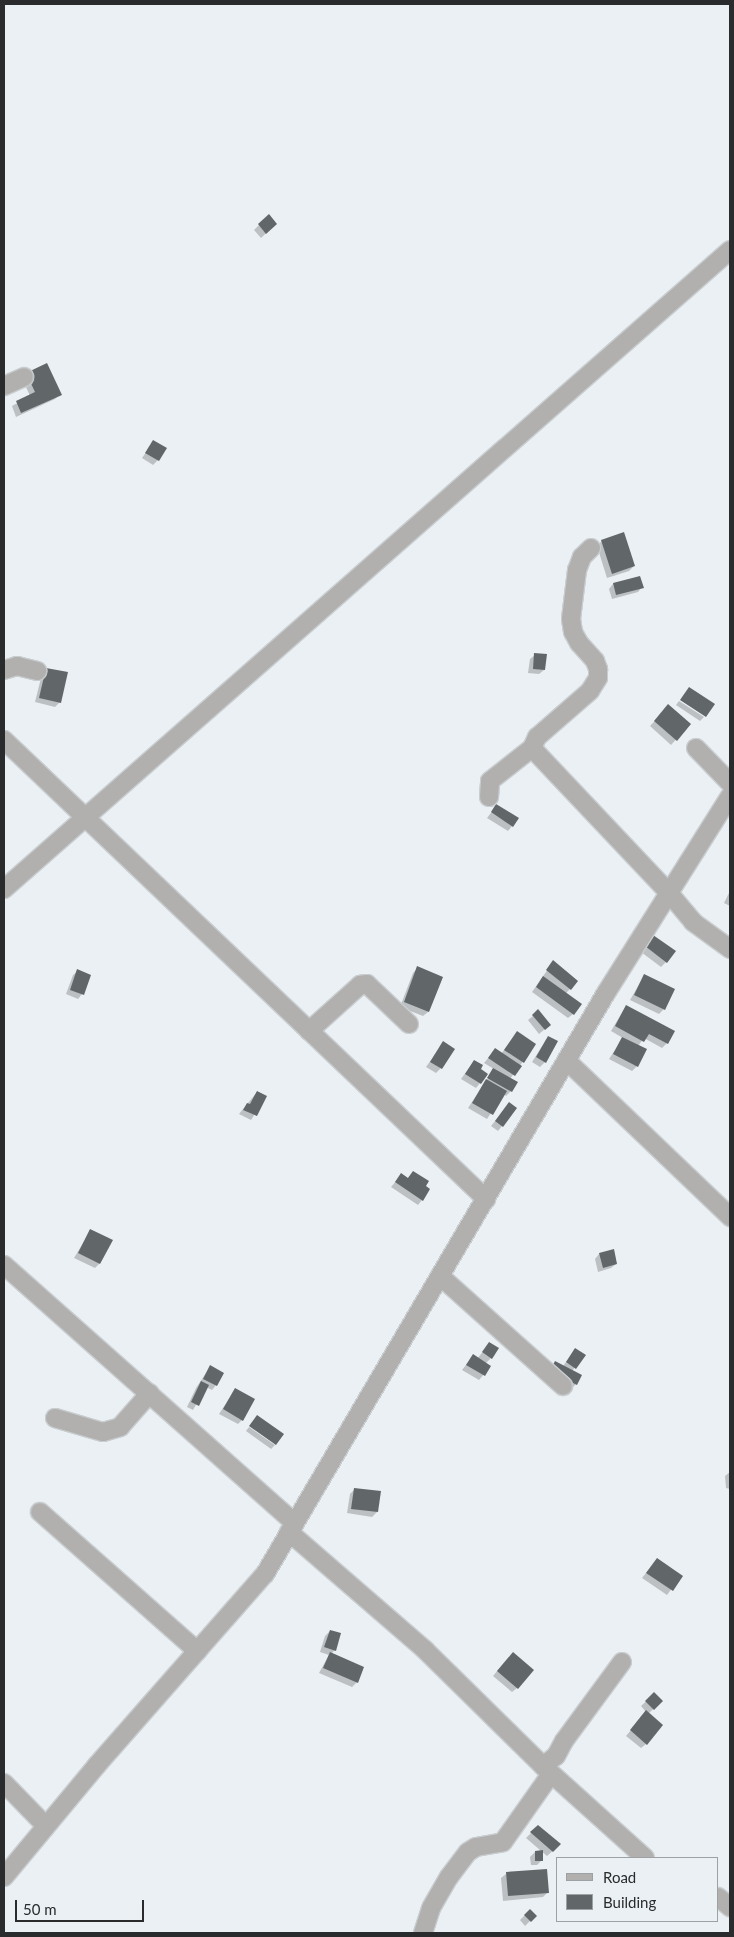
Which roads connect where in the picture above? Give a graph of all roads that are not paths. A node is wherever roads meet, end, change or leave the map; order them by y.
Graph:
1 (730, 250) edge
2 (24, 378) dead end
3 (4, 386) edge
4 (590, 548) dead end
5 (4, 670) edge
6 (37, 671) dead end
7 (4, 740) edge
8 (532, 748) junction
9 (696, 748) dead end
10 (730, 783) edge
11 (489, 796) dead end
12 (730, 796) edge
13 (86, 818) junction
14 (4, 889) edge
15 (669, 893) junction
16 (730, 949) edge
17 (409, 1024) dead end
18 (309, 1031) junction
19 (567, 1061) junction
20 (486, 1199) junction
21 (730, 1217) edge
22 (4, 1265) edge
23 (440, 1276) junction
24 (563, 1386) dead end
25 (150, 1393) junction
26 (55, 1418) dead end
27 (40, 1512) dead end
28 (292, 1528) junction
29 (197, 1650) junction
30 (622, 1662) dead end
31 (547, 1770) junction
32 (4, 1783) edge
33 (46, 1826) junction
34 (644, 1857) edge
35 (4, 1877) edge
36 (719, 1898) edge
37 (730, 1907) edge
38 (423, 1933) edge

1 - 13 street
2 - 3 street
4 - 8 street
5 - 6 street
7 - 13 street
8 - 11 street
8 - 15 street
9 - 10 street
12 - 15 street
13 - 14 street
13 - 18 street
15 - 16 street
15 - 19 street
17 - 18 street
18 - 20 street
19 - 20 street
19 - 21 street
20 - 23 street
22 - 25 street
23 - 24 street
23 - 28 street
25 - 26 street
25 - 28 street
27 - 29 street
28 - 29 street
28 - 31 street
29 - 33 street
30 - 31 street
31 - 34 street
31 - 38 street
32 - 33 street
33 - 35 street
36 - 37 street

